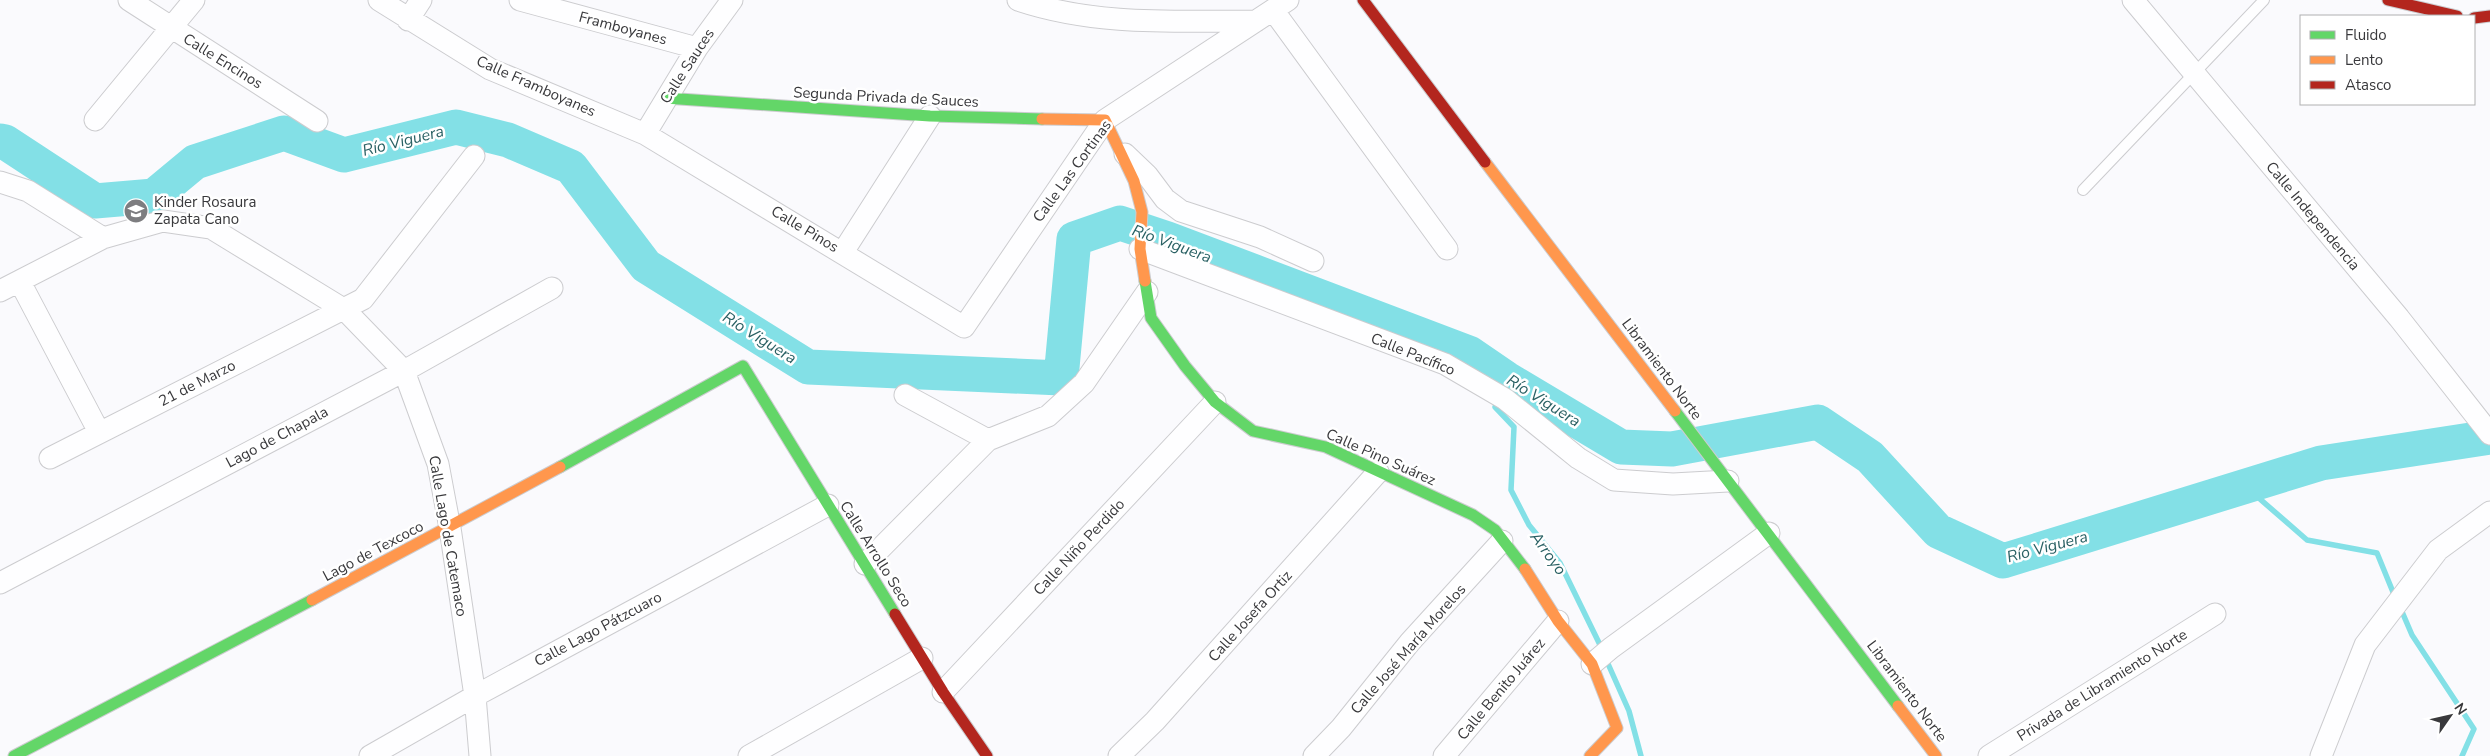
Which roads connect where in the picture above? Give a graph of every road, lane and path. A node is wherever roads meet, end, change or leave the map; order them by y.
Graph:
1 (129, 0) edge
2 (194, 0) edge
3 (379, 0) edge
4 (421, 0) edge
5 (520, 0) edge
6 (732, 0) edge
7 (1018, 0) edge
8 (1363, 0) edge
9 (2132, 0) edge
10 (2264, 0) edge
11 (2388, 0) edge
12 (1272, 10) edge
13 (2453, 15) edge
14 (2490, 16) edge
15 (2475, 18) edge
16 (408, 20) junction
17 (172, 28) junction
18 (697, 48) junction
19 (2193, 72) junction
20 (665, 98) junction
21 (930, 116) junction
22 (95, 120) dead end
23 (1105, 120) junction
24 (317, 121) dead end
25 (645, 134) junction
26 (1118, 147) junction
27 (474, 156) dead end
28 (0, 182) edge
29 (2084, 190) dead end
30 (103, 238) junction
31 (1140, 249) junction
32 (1448, 249) dead end
33 (843, 252) junction
34 (1313, 260) dead end
35 (20, 282) junction
36 (552, 288) dead end
37 (0, 291) edge
38 (1147, 292) junction
39 (345, 310) junction
40 (964, 327) joint
41 (743, 366) joint
42 (404, 371) junction
43 (905, 395) dead end
44 (1215, 402) junction
45 (2484, 426) edge
46 (99, 432) junction
47 (988, 440) junction
48 (50, 458) dead end
49 (1378, 472) junction
50 (1728, 481) junction
51 (828, 505) junction
52 (2490, 512) edge
53 (450, 528) junction
54 (1769, 533) junction
55 (1502, 542) junction
56 (864, 564) junction
57 (0, 582) edge
58 (2215, 614) dead end
59 (1558, 621) junction
60 (1601, 657) junction
61 (922, 658) junction
62 (943, 692) junction
63 (475, 696) junction
64 (14, 756) edge
65 (370, 756) edge
66 (480, 756) edge
67 (749, 756) edge
68 (987, 756) edge
69 (1119, 756) edge
70 (1314, 756) edge
71 (1444, 756) edge
72 (1590, 756) edge
73 (1936, 756) edge
74 (1989, 756) edge
75 (2320, 756) edge

1 - 17 street, Calle Encinos
2 - 17 street
3 - 16 street, Calle Framboyanes
4 - 16 street
5 - 18 street, Framboyanes
6 - 18 street, Calle Sauces
7 - 12 street
8 - 50 street, Libramiento Norte
9 - 19 street, Calle Independencia
10 - 19 lane
11 - 13 street
12 - 23 street, Calle Las Cortinas
12 - 32 street
14 - 15 street
16 - 25 street, Calle Framboyanes
17 - 22 street
17 - 24 street, Calle Encinos
18 - 20 street, Calle Sauces
19 - 29 lane
19 - 45 street, Calle Independencia
20 - 21 street, Segunda Privada de Sauces
20 - 25 street, Calle Sauces
21 - 23 street, Segunda Privada de Sauces
21 - 33 street
23 - 26 street, Calle Pino Suárez
23 - 40 street, Calle Las Cortinas
25 - 33 street, Calle Pinos
26 - 31 street, Calle Pino Suárez
26 - 34 street
27 - 39 street, 21 de Marzo
28 - 30 street
30 - 35 street
30 - 39 street, Calle Lago de Catemaco
31 - 38 street, Calle Pino Suárez
31 - 50 street, Calle Pacífico
33 - 40 street, Calle Pinos
35 - 37 street
35 - 46 street
36 - 42 street, Lago de Chapala
38 - 44 street, Calle Pino Suárez
38 - 47 street
39 - 42 street, Calle Lago de Catemaco
39 - 46 street, 21 de Marzo
41 - 51 street, Calle Arrollo Seco
41 - 53 street, Lago de Texcoco
42 - 53 street, Calle Lago de Catemaco
42 - 57 street, Lago de Chapala
43 - 47 street
44 - 49 street, Calle Pino Suárez
44 - 62 street, Calle Niño Perdido
46 - 48 street, 21 de Marzo
47 - 56 street
49 - 55 street, Calle Pino Suárez
49 - 69 street, Calle Josefa Ortiz
50 - 54 street, Libramiento Norte
51 - 56 street, Calle Arrollo Seco
51 - 63 street, Calle Lago Pátzcuaro
52 - 75 street
53 - 63 street, Calle Lago de Catemaco
53 - 64 street, Lago de Texcoco
54 - 60 street
54 - 73 street, Libramiento Norte
55 - 59 street, Calle Pino Suárez
55 - 70 street, Calle José María Morelos
56 - 61 street, Calle Arrollo Seco
58 - 74 street, Privada de Libramiento Norte
59 - 60 street, Calle Pino Suárez
59 - 71 street, Calle Benito Juárez
60 - 72 street, Calle Pino Suárez
61 - 62 street, Calle Arrollo Seco
61 - 67 street
62 - 68 street, Calle Arrollo Seco
63 - 65 street, Calle Lago Pátzcuaro
63 - 66 street, Calle Lago de Catemaco

